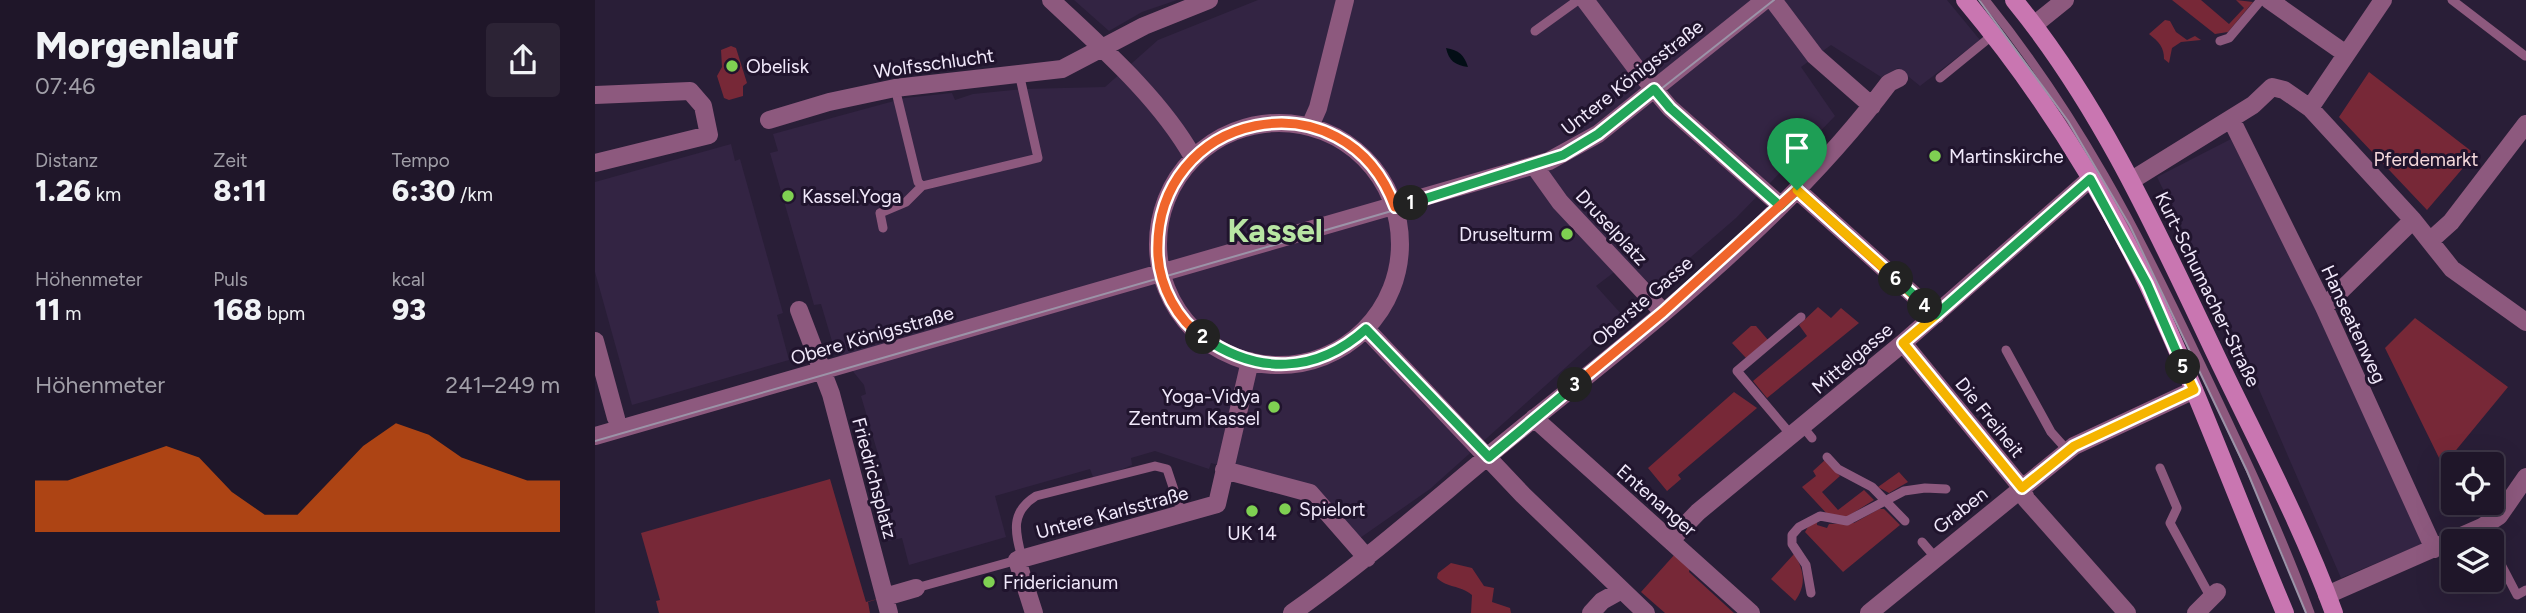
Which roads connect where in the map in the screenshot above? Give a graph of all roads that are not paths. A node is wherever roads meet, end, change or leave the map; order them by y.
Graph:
1 (1051, 0) edge
2 (1209, 0) edge
3 (1345, 0) edge
4 (1578, 0) edge
5 (1585, 0) edge
6 (1765, 0) edge
7 (1773, 0) edge
8 (1965, 0) edge
9 (1975, 0) edge
10 (1985, 0) edge
11 (2014, 0) edge
12 (2065, 0) edge
13 (2261, 0) edge
14 (2269, 0) edge
15 (2383, 0) edge
16 (2452, 0) edge
17 (1992, 9) junction
18 (2034, 25) junction
19 (1535, 31) dead end
20 (1994, 34) junction
21 (2220, 41) dead end
22 (1102, 48) junction
23 (2346, 54) junction
24 (2525, 56) edge
25 (1019, 73) junction
26 (1899, 78) dead end
27 (1940, 78) dead end
28 (895, 88) junction
29 (1654, 89) junction
30 (595, 95) edge
31 (1872, 106) junction
32 (2310, 108) junction
33 (2231, 118) junction
34 (769, 120) dead end
35 (2526, 124) edge
36 (1310, 126) junction
37 (1193, 158) junction
38 (595, 163) edge
39 (1535, 167) junction
40 (2090, 179) junction
41 (2132, 180) junction
42 (922, 186) junction
43 (1797, 190) junction
44 (1780, 206) junction
45 (1395, 207) junction
46 (2413, 219) junction
47 (883, 228) dead end
48 (2431, 240) junction
49 (1161, 275) junction
50 (2324, 307) junction
51 (799, 310) dead end
52 (1663, 312) junction
53 (1936, 315) junction
54 (1801, 317) dead end
55 (2526, 322) edge
56 (1366, 329) junction
57 (595, 341) edge
58 (1903, 343) junction
59 (2006, 350) dead end
60 (1250, 361) junction
61 (823, 371) junction
62 (2194, 390) junction
63 (617, 418) dead end
64 (1534, 418) junction
65 (1802, 433) junction
66 (595, 436) edge
67 (2067, 451) junction
68 (1489, 457) junction
69 (1827, 457) dead end
70 (2160, 468) dead end
71 (1224, 470) junction
72 (2526, 477) edge
73 (2022, 488) junction
74 (1947, 489) dead end
75 (1884, 499) junction
76 (1182, 514) junction
77 (1905, 521) dead end
78 (2489, 529) edge
79 (1671, 540) junction
80 (1922, 542) dead end
81 (2441, 547) edge
82 (2434, 549) junction
83 (1935, 557) junction
84 (1367, 558) junction
85 (1019, 559) junction
86 (2504, 570) edge
87 (916, 588) joint
88 (2526, 590) edge
89 (1620, 591) junction
90 (1811, 593) dead end
91 (2214, 595) joint
92 (2327, 595) junction
93 (887, 605) edge
94 (1034, 613) edge
95 (1292, 613) edge
96 (1591, 613) edge
97 (1646, 613) edge
98 (1752, 613) edge
99 (1869, 613) edge
100 (2127, 613) edge
101 (2196, 613) edge
102 (2285, 613) edge
103 (2310, 613) edge
104 (2334, 613) edge

1 - 22 street
2 - 22 street, Wolfsschlucht
3 - 36 street
4 - 19 lane
5 - 29 street
6 - 29 street, Untere Königsstraße
7 - 31 street
8 - 20 main road
9 - 17 lane
10 - 17 lane
11 - 18 main road, Kurt-Schumacher-Straße
12 - 18 street
13 - 21 lane
14 - 23 street
15 - 23 street
16 - 24 lane
17 - 103 lane
18 - 41 main road, Kurt-Schumacher-Straße
20 - 27 lane
20 - 40 main road
22 - 25 street, Wolfsschlucht
22 - 37 street
23 - 32 street
25 - 28 street, Wolfsschlucht
25 - 42 lane
26 - 31 street, Oberste Gasse
28 - 34 street, Wolfsschlucht
28 - 42 lane
29 - 39 street, Untere Königsstraße
29 - 44 street
30 - 38 street
31 - 43 street, Oberste Gasse
32 - 33 street
32 - 46 street
33 - 41 street
33 - 50 street, Hanseatenweg
35 - 48 street
36 - 37 street
36 - 45 street
37 - 49 street
39 - 45 street, Untere Königsstraße
39 - 52 street, Druselplatz
40 - 53 street, Mittelgasse
40 - 62 main road
41 - 92 main road, Kurt-Schumacher-Straße
42 - 47 lane
43 - 44 street, Oberste Gasse
43 - 53 street
44 - 52 street, Oberste Gasse
45 - 49 street, Obere Königsstraße
45 - 56 street
46 - 48 street
46 - 50 street
48 - 55 street
49 - 60 street
49 - 61 street, Obere Königsstraße
50 - 82 street, Hanseatenweg
51 - 61 street, Friedrichsplatz
52 - 64 street, Oberste Gasse
53 - 58 street, Mittelgasse
54 - 65 lane
56 - 60 street
56 - 68 street
57 - 63 street
58 - 65 street, Mittelgasse
58 - 73 street, Die Freiheit
59 - 67 lane
60 - 71 street, Untere Karlsstraße
61 - 66 street, Obere Königsstraße
61 - 93 street, Friedrichsplatz
62 - 67 street, Graben
62 - 102 main road
64 - 68 street, Oberste Gasse
64 - 79 street, Entenanger
65 - 79 street, Mittelgasse
67 - 73 street, Graben
68 - 84 street, Oberste Gasse
68 - 89 street
69 - 75 lane
70 - 91 lane
71 - 76 street, Untere Karlsstraße
71 - 84 street
72 - 78 street
73 - 83 street, Graben
73 - 100 street, Die Freiheit
74 - 75 lane
75 - 77 lane
75 - 90 lane
76 - 85 street, Untere Karlsstraße
76 - 85 lane
79 - 98 street, Entenanger
80 - 83 lane
81 - 82 street
82 - 92 street
83 - 99 street, Graben
84 - 95 street, Oberste Gasse
85 - 87 lane, Untere Karlsstraße
85 - 94 street
86 - 88 lane
87 - 93 street, Friedrichsplatz
89 - 96 street
89 - 97 street
91 - 101 street
92 - 104 main road, Kurt-Schumacher-Straße

